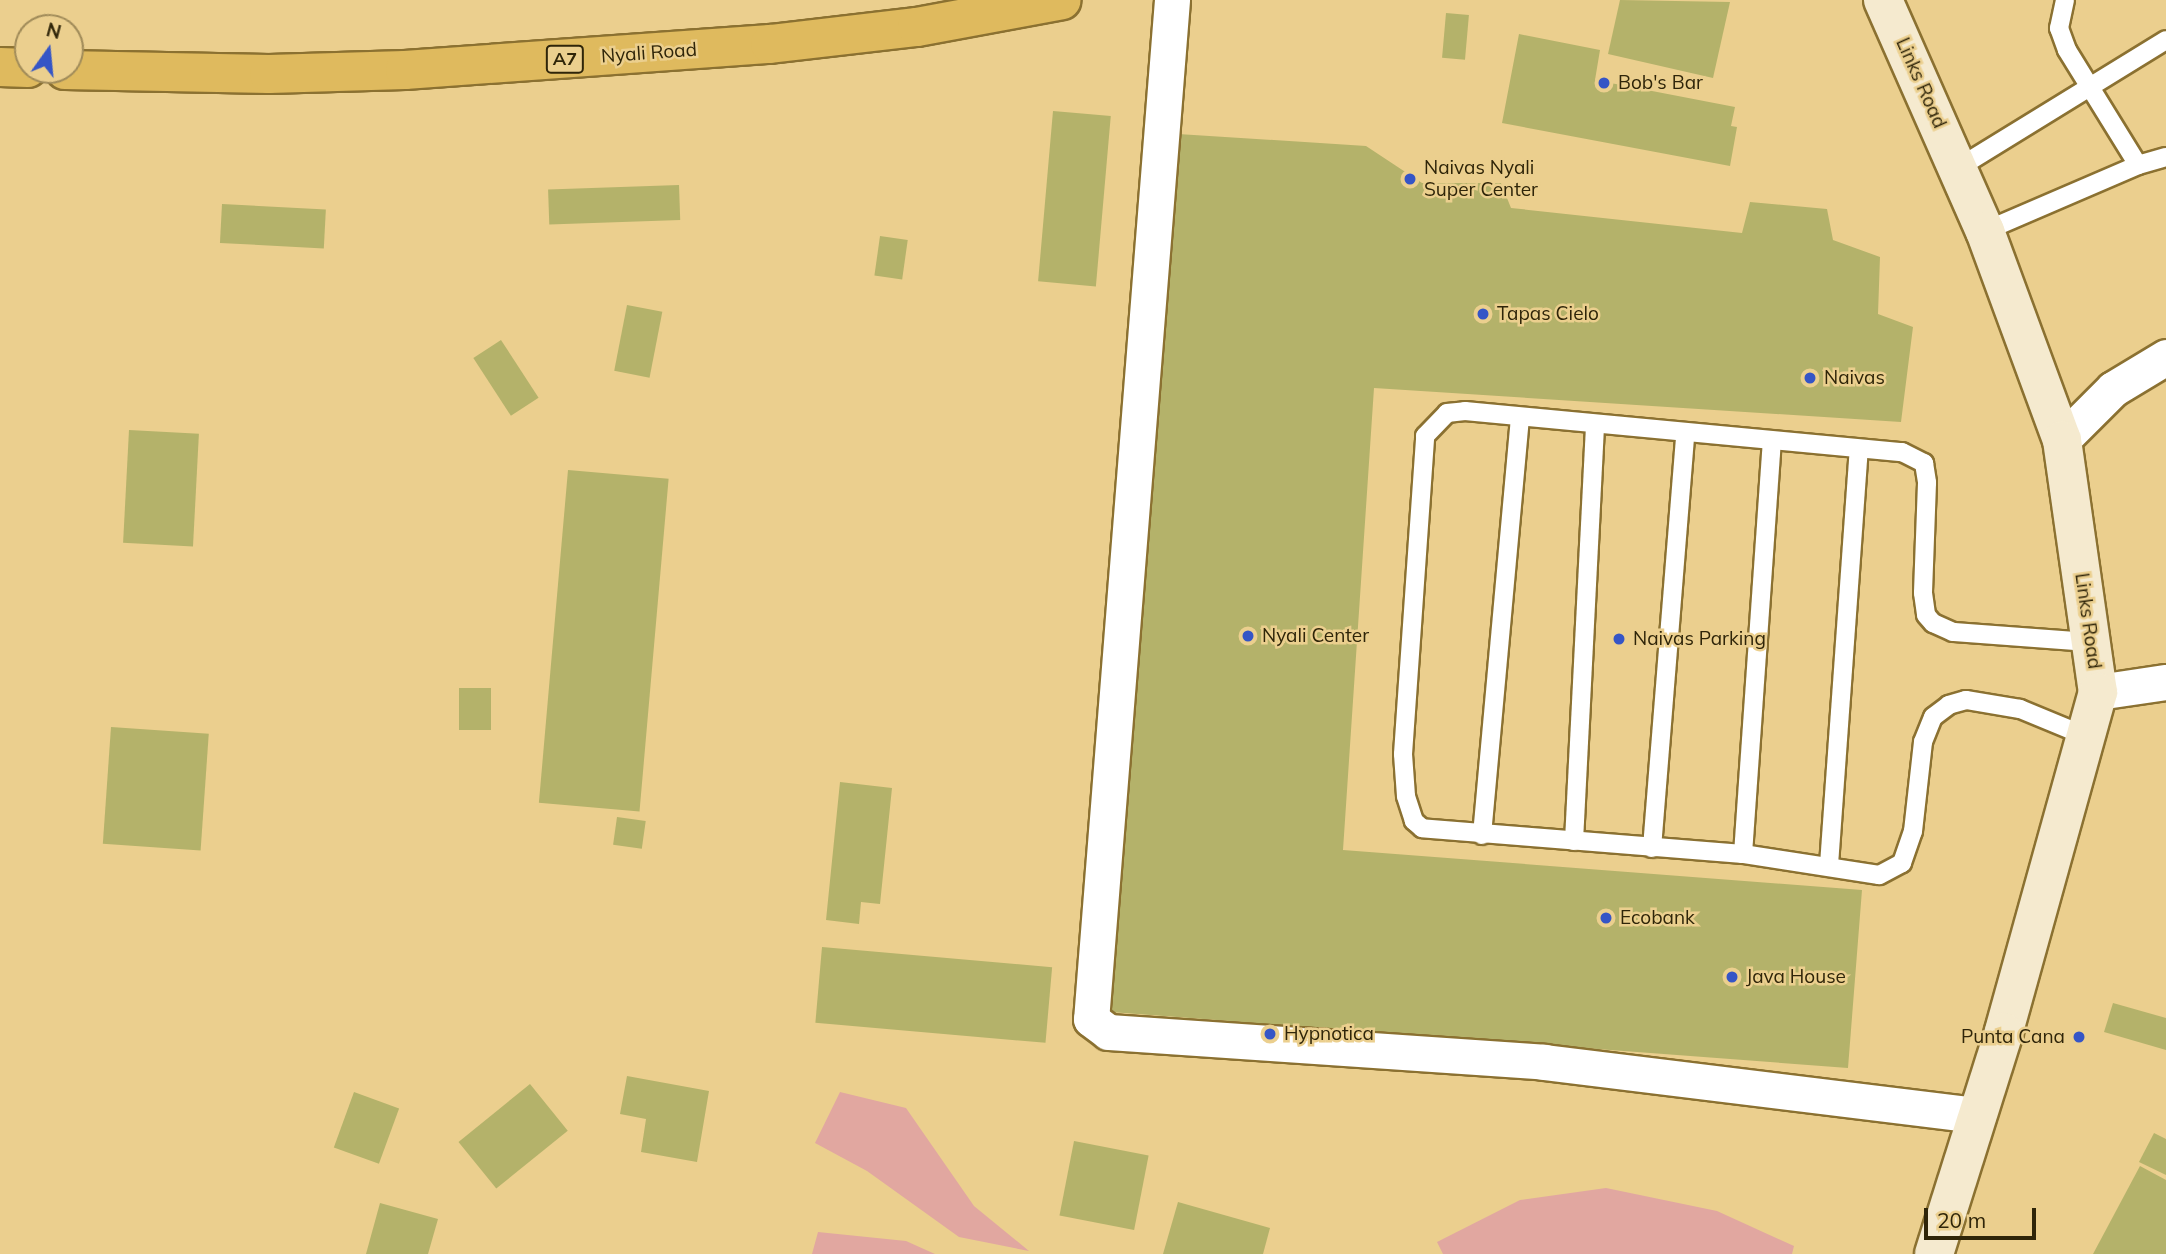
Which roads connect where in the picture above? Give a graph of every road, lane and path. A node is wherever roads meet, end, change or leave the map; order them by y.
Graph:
1 (1062, 0) edge
2 (1172, 0) edge
3 (1883, 0) edge
4 (2065, 0) edge
5 (2166, 40) edge
6 (84, 70) edge
7 (2093, 86) junction
8 (2166, 157) edge
9 (2137, 165) junction
10 (1958, 168) junction
11 (1985, 231) junction
12 (2166, 357) edge
13 (1520, 418) junction
14 (1595, 425) junction
15 (1685, 434) junction
16 (2062, 440) junction
17 (1772, 443) junction
18 (1858, 450) junction
19 (2091, 642) junction
20 (2166, 682) edge
21 (2098, 692) junction
22 (2088, 737) junction
23 (1482, 835) junction
24 (1574, 841) junction
25 (1652, 848) junction
26 (1743, 854) junction
27 (1829, 865) junction
28 (1978, 1115) junction
29 (1934, 1254) edge

1 - 6 highway, Nyali Road / A7
2 - 28 street
3 - 10 main road, Links Road
4 - 7 lane
5 - 7 lane
7 - 9 lane
7 - 10 lane
8 - 9 lane
9 - 11 lane
10 - 11 main road, Links Road
11 - 16 main road, Links Road
12 - 16 street
13 - 14 lane
13 - 23 lane
13 - 23 lane
14 - 15 lane
14 - 24 lane
15 - 17 lane
15 - 25 lane
16 - 19 main road, Links Road
17 - 18 lane
17 - 26 lane
18 - 19 lane
18 - 27 lane
19 - 21 main road, Links Road
20 - 21 street
21 - 22 main road, Links Road
22 - 27 lane
22 - 28 main road, Links Road
23 - 24 lane
24 - 25 lane
25 - 26 lane
26 - 27 lane
28 - 29 main road, Links Road

